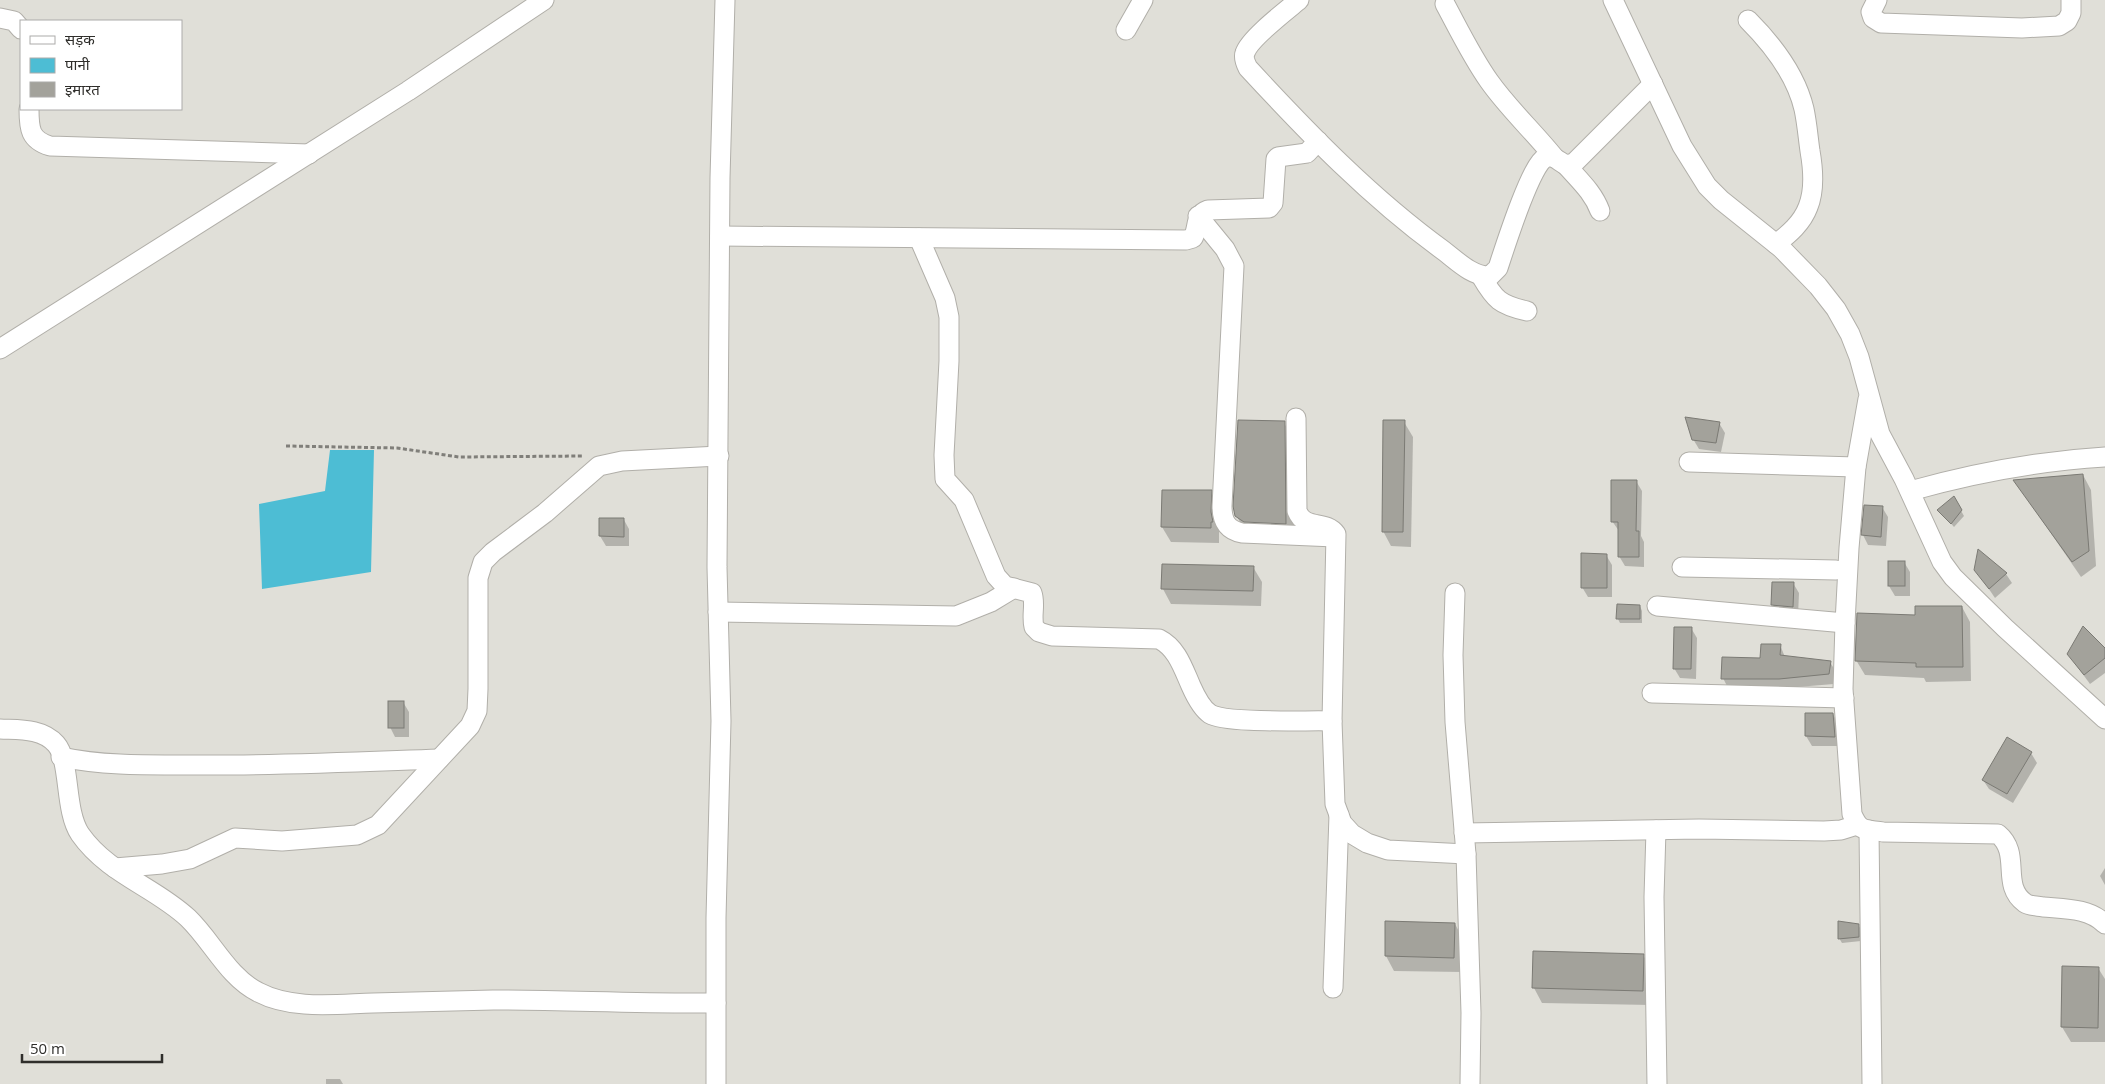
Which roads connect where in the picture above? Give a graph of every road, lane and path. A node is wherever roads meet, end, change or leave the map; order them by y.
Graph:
1 (544, 0) edge
2 (725, 0) edge
3 (1142, 0) edge
4 (1299, 0) edge
5 (1613, 0) edge
6 (1877, 0) edge
7 (2071, 0) edge
8 (1445, 4) dead end
9 (0, 18) edge
10 (1748, 20) dead end
11 (20, 28) edge
12 (1126, 30) dead end
13 (1653, 84) junction
14 (29, 110) edge
15 (1318, 141) junction
16 (309, 154) junction
17 (1560, 161) junction
18 (1600, 211) dead end
19 (1198, 216) junction
20 (720, 236) junction
21 (918, 238) junction
22 (1776, 244) junction
23 (1481, 276) junction
24 (1527, 312) dead end
25 (0, 349) edge
26 (1868, 394) junction
27 (1296, 418) dead end
28 (286, 446) dead end
29 (719, 456) junction
30 (2105, 457) edge
31 (1689, 462) dead end
32 (607, 464) junction
33 (1856, 466) junction
34 (1910, 491) junction
35 (1336, 537) junction
36 (1682, 567) dead end
37 (1836, 570) dead end
38 (1014, 588) junction
39 (1455, 593) dead end
40 (1657, 606) dead end
41 (718, 612) junction
42 (1845, 623) junction
43 (1652, 693) dead end
44 (1844, 698) junction
45 (2105, 719) edge
46 (1332, 721) junction
47 (0, 729) edge
48 (62, 757) junction
49 (439, 759) junction
50 (1339, 815) junction
51 (1863, 828) junction
52 (1656, 830) junction
53 (1464, 832) junction
54 (1466, 854) junction
55 (115, 868) junction
56 (2105, 924) edge
57 (1333, 988) dead end
58 (716, 1004) junction
59 (716, 1084) edge
60 (1470, 1084) edge
61 (1657, 1084) edge
62 (1872, 1084) edge

1 - 16 street
2 - 20 street
3 - 12 street
4 - 15 street
5 - 13 street
6 - 7 street
8 - 17 street
9 - 11 street
10 - 22 street
13 - 17 street
13 - 22 street
14 - 16 street
15 - 19 street
15 - 23 street
16 - 25 street
17 - 18 street
17 - 23 street
19 - 21 street
19 - 35 street
20 - 21 street
20 - 29 street
21 - 38 street
22 - 26 street
23 - 24 street
26 - 33 street
26 - 34 street
27 - 35 street
28 - 32 path
29 - 32 street
29 - 41 street
30 - 34 street
31 - 33 street
32 - 49 street
33 - 42 street
34 - 45 street
35 - 46 street
36 - 37 street
38 - 41 street
38 - 46 street
39 - 53 street
40 - 42 street
41 - 58 street
42 - 44 street
43 - 44 street
44 - 51 street
46 - 50 street
47 - 48 street
48 - 49 street
48 - 55 street
49 - 55 street
50 - 54 street
50 - 57 street
51 - 52 street
51 - 56 street
51 - 62 street
52 - 53 street
52 - 61 street
53 - 54 street
54 - 60 street
55 - 58 street
58 - 59 street

